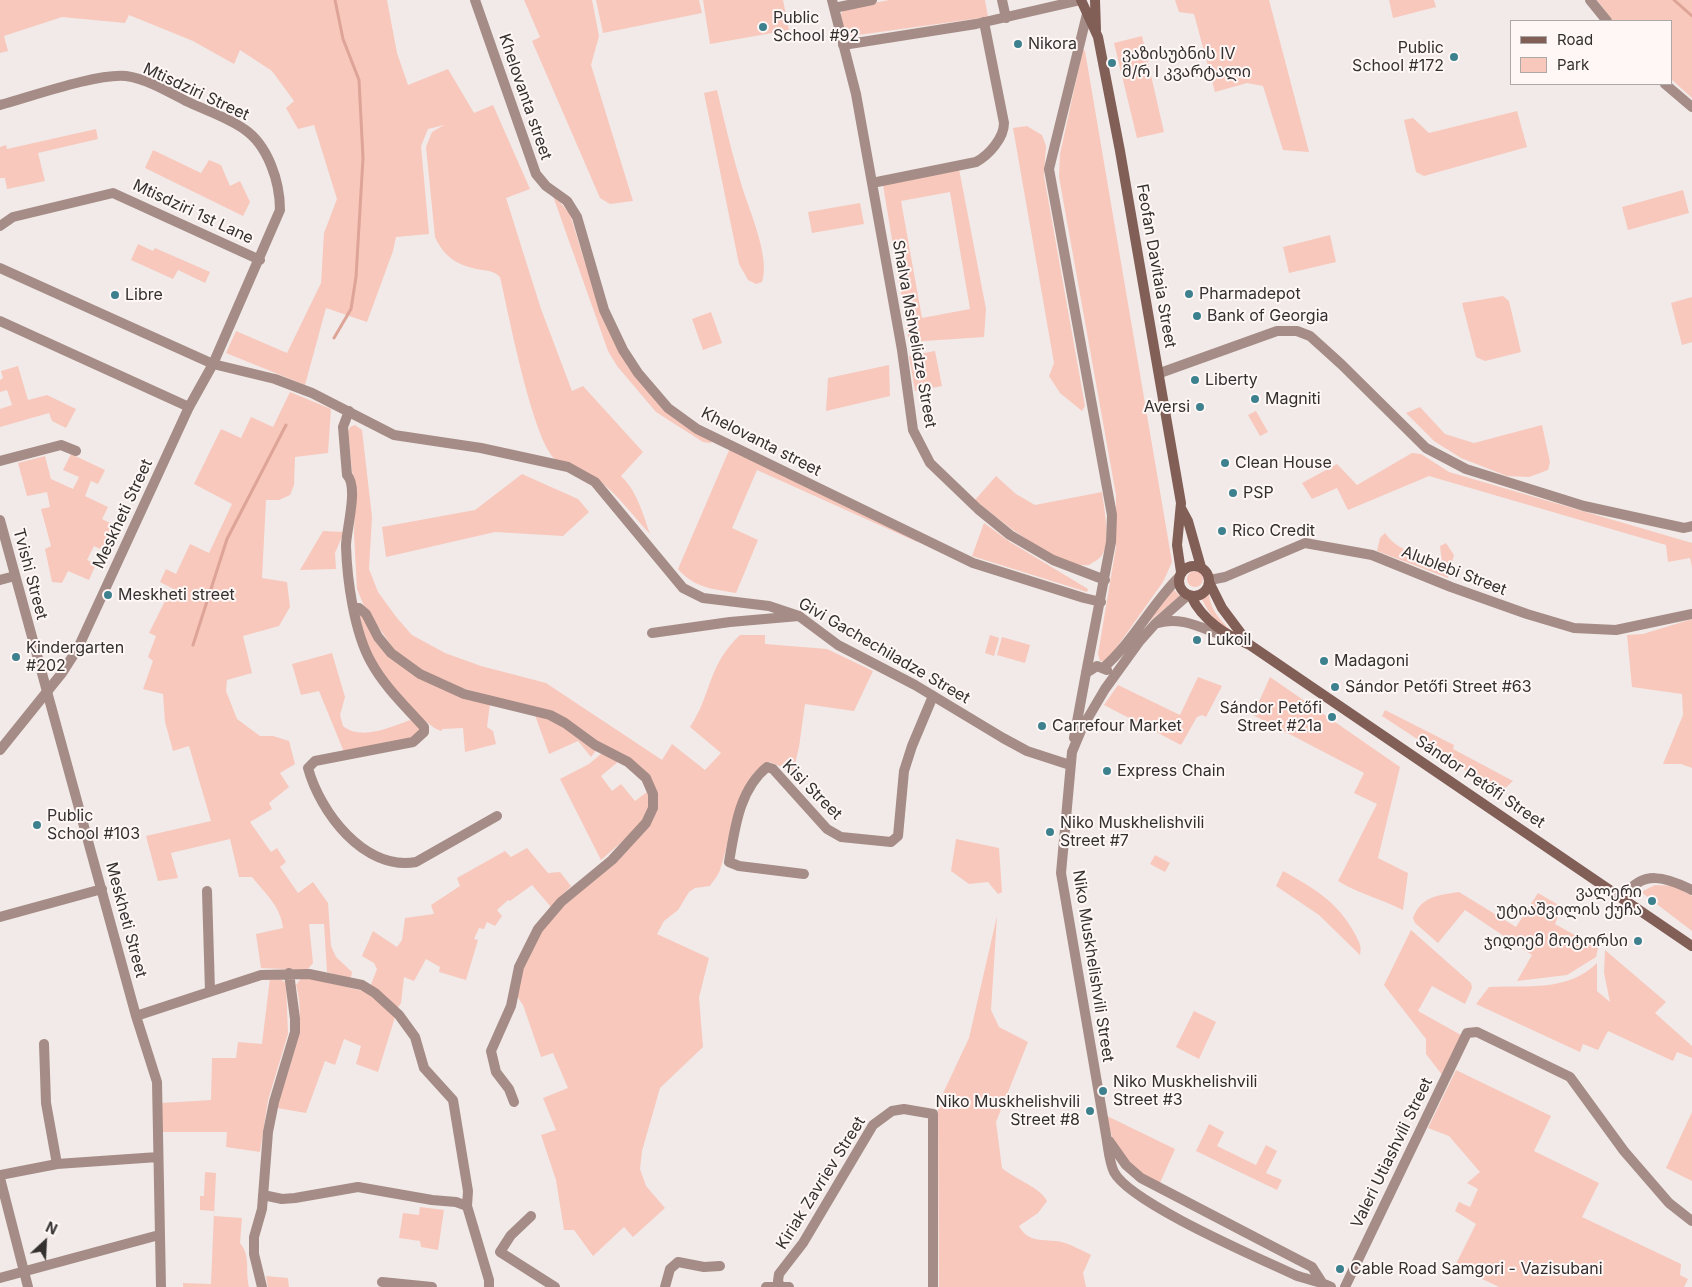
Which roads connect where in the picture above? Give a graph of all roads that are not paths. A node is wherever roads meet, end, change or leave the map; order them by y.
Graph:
1 (475, 0) edge
2 (872, 0) edge
3 (1002, 0) edge
4 (1081, 0) edge
5 (1095, 0) edge
6 (1590, 0) edge
7 (833, 4) edge
8 (1087, 14) junction
9 (1006, 18) junction
10 (1606, 20) edge
11 (984, 22) junction
12 (1096, 31) junction
13 (843, 45) junction
14 (1666, 85) edge
15 (0, 105) edge
16 (1692, 107) edge
17 (872, 183) junction
18 (0, 226) edge
19 (260, 260) junction
20 (0, 268) edge
21 (0, 321) edge
22 (213, 364) junction
23 (1160, 374) junction
24 (189, 407) junction
25 (349, 411) junction
26 (76, 451) dead end
27 (0, 461) edge
28 (1181, 508) junction
29 (0, 520) edge
30 (1688, 527) edge
31 (1692, 536) edge
32 (1201, 567) junction
33 (1180, 575) junction
34 (15, 576) junction
35 (0, 580) edge
36 (1105, 580) junction
37 (1209, 581) junction
38 (1190, 596) junction
39 (1101, 602) junction
40 (354, 608) junction
41 (1692, 614) edge
42 (799, 616) junction
43 (1155, 624) junction
44 (652, 633) dead end
45 (1233, 638) junction
46 (1092, 640) junction
47 (1250, 645) junction
48 (1102, 667) junction
49 (1086, 676) junction
50 (1107, 686) junction
51 (47, 693) junction
52 (932, 696) junction
53 (0, 750) edge
54 (1072, 752) junction
55 (1070, 765) junction
56 (498, 816) dead end
57 (804, 874) dead end
58 (102, 889) junction
59 (1692, 890) edge
60 (207, 891) dead end
61 (1624, 897) junction
62 (0, 917) edge
63 (1692, 946) edge
64 (289, 973) junction
65 (210, 991) junction
66 (136, 1016) junction
67 (44, 1044) dead end
68 (514, 1102) dead end
69 (1106, 1136) junction
70 (158, 1157) junction
71 (57, 1164) junction
72 (0, 1177) edge
73 (263, 1195) junction
74 (468, 1206) junction
75 (531, 1216) dead end
76 (1692, 1221) edge
77 (159, 1235) junction
78 (720, 1266) dead end
79 (24, 1272) junction
80 (0, 1278) edge
81 (1321, 1281) junction
82 (382, 1282) dead end
83 (785, 1286) edge
84 (28, 1287) edge
85 (161, 1287) edge
86 (262, 1287) edge
87 (432, 1287) edge
88 (489, 1287) edge
89 (555, 1287) edge
90 (665, 1287) edge
91 (766, 1287) edge
92 (932, 1287) edge
93 (1331, 1287) edge
94 (1345, 1287) edge

1 - 39 street, Khelovanta street
2 - 7 street
3 - 9 street
4 - 8 main road, Feofan Davitaia Street
4 - 9 street
5 - 12 main road, Feofan Davitaia Street
6 - 10 street
7 - 13 street, Shalva Mshvelidze Street
8 - 12 main road, Feofan Davitaia Street
8 - 36 street
9 - 11 street
11 - 13 street
11 - 17 street
12 - 23 main road, Feofan Davitaia Street
13 - 17 street, Shalva Mshvelidze Street
14 - 16 street
15 - 19 street, Mtisdziri Street
17 - 36 street, Shalva Mshvelidze Street
18 - 19 street, Mtisdziri 1st Lane
19 - 22 street, Mtisdziri Street
20 - 22 street, Givi Gachechiladze Street
21 - 24 street
22 - 24 street, Meskheti Street
22 - 25 street, Givi Gachechiladze Street
23 - 28 main road, Feofan Davitaia Street
23 - 30 street
24 - 51 street, Meskheti Street
25 - 40 street
25 - 42 street, Givi Gachechiladze Street
26 - 27 street
28 - 32 main road, Feofan Davitaia Street
28 - 33 main road, Feofan Davitaia Street
29 - 34 street, Tvishi Street
30 - 31 street
32 - 33 main road
32 - 37 main road
33 - 38 main road
33 - 48 street
34 - 35 street
34 - 51 street, Tvishi Street
36 - 39 street
37 - 38 main road
37 - 41 street, Alublebi Street
37 - 47 main road, Sándor Petőfi Street
38 - 43 street, Niko Muskhelishvili Street
38 - 45 main road, Sándor Petőfi Street
39 - 46 street
40 - 56 street
40 - 68 street
42 - 44 street
42 - 52 street, Givi Gachechiladze Street
43 - 45 street
43 - 50 street, Niko Muskhelishvili Street
45 - 47 main road, Sándor Petőfi Street
46 - 48 street
46 - 49 street
47 - 61 main road, Sándor Petőfi Street
48 - 49 street
48 - 50 street
49 - 50 street
49 - 54 street
50 - 54 street, Niko Muskhelishvili Street
51 - 53 street
51 - 58 street, Meskheti Street
52 - 55 street, Givi Gachechiladze Street
52 - 57 street, Kisi Street
54 - 55 street, Niko Muskhelishvili Street
55 - 69 street, Niko Muskhelishvili Street
58 - 62 street
58 - 66 street, Meskheti Street
59 - 61 street
60 - 65 street
61 - 63 main road, Sándor Petőfi Street
64 - 65 street
64 - 73 street
64 - 74 street
65 - 66 street
66 - 70 street, Meskheti Street
67 - 71 street
69 - 81 street, Niko Muskhelishvili Street
69 - 81 street, Niko Muskhelishvili Street
70 - 71 street
70 - 77 street, Meskheti Street
71 - 72 street
72 - 79 street
73 - 74 street
73 - 86 street
74 - 88 street
75 - 89 street
76 - 94 street, Valeri Utiashvili Street
77 - 79 street
77 - 85 street, Meskheti Street
78 - 90 street
79 - 80 street
79 - 84 street
81 - 93 street, Niko Muskhelishvili Street
82 - 87 street
83 - 91 street, Kiriak Zavriev Street
83 - 92 street, Kiriak Zavriev Street

